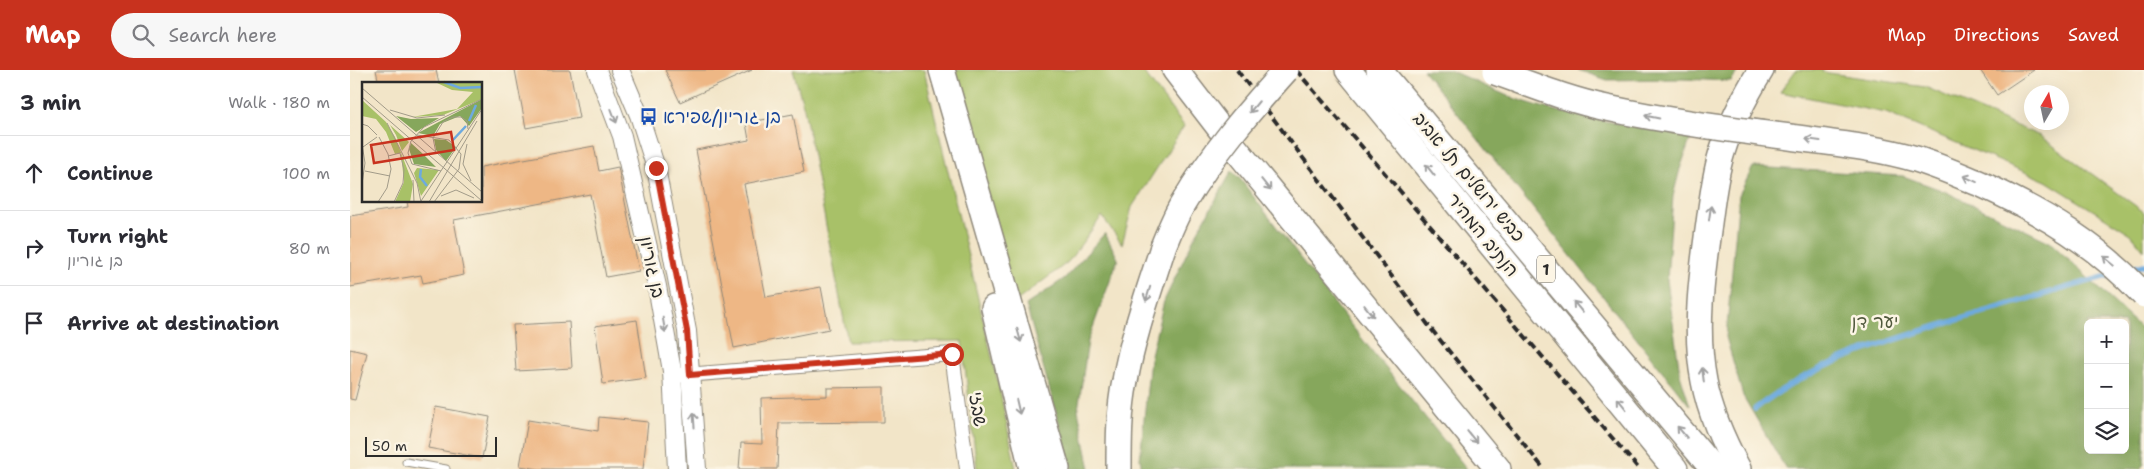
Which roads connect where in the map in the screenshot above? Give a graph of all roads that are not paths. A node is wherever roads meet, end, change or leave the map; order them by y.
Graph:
1 (597, 70) edge
2 (620, 70) edge
3 (938, 70) edge
4 (942, 70) edge
5 (1175, 70) edge
6 (1286, 70) edge
7 (1348, 70) edge
8 (1379, 70) edge
9 (1761, 70) edge
10 (1493, 71) edge
11 (2144, 295) edge
12 (690, 375) junction
13 (673, 376) junction
14 (406, 462) dead end
15 (446, 469) edge
16 (677, 469) edge
17 (697, 469) edge
18 (967, 469) edge
19 (1032, 469) edge
20 (1057, 469) edge
21 (1119, 469) edge
22 (1498, 469) edge
23 (1676, 469) edge
24 (1713, 469) edge
25 (1738, 469) edge

1 -> 13 street, בן גוריון
2 - 12 street, בן גוריון
3 -> 19 highway
4 -> 20 highway
5 -> 22 highway
6 -> 21 highway, bridge
23 -> 7 highway, הנתיב המהיר / 1
24 -> 8 highway, כביש ירושלים תל אביב / 1
25 -> 9 highway
11 -> 10 highway, bridge
12 - 13 street
17 -> 12 street, בן גוריון
12 - 18 street, שבזי
13 - 16 street, בן גוריון
14 - 15 lane

